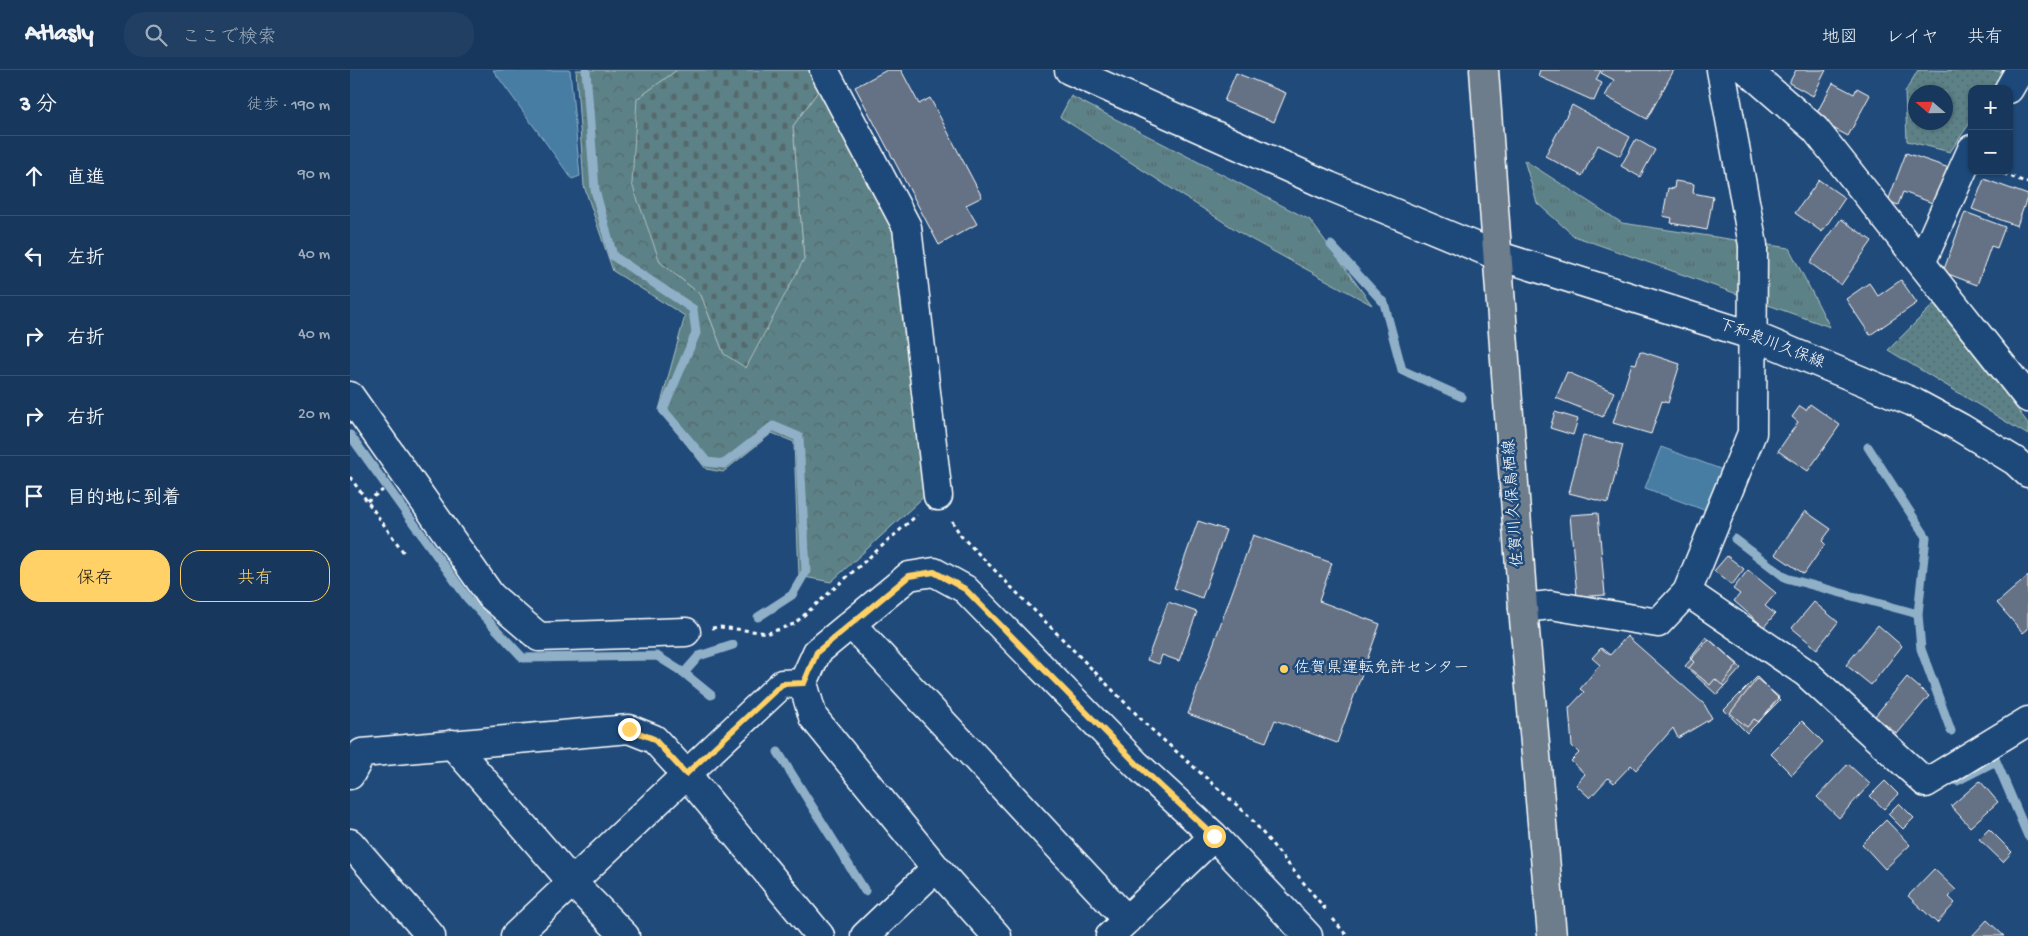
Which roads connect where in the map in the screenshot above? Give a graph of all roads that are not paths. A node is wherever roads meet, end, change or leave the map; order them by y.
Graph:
1 (824, 70) edge
2 (1069, 70) edge
3 (1484, 70) edge
4 (1721, 70) edge
5 (1747, 70) edge
6 (2020, 70) edge
7 (2011, 85) edge
8 (1968, 155) edge
9 (1496, 255) junction
10 (1922, 261) junction
11 (1754, 336) junction
12 (350, 396) edge
13 (2028, 398) edge
14 (2028, 473) edge
15 (938, 496) dead end
16 (1688, 592) junction
17 (1523, 608) junction
18 (851, 624) junction
19 (686, 632) dead end
20 (804, 683) junction
21 (2028, 721) edge
22 (452, 744) junction
23 (350, 774) edge
24 (686, 774) junction
25 (1214, 836) junction
26 (350, 843) edge
27 (936, 868) junction
28 (572, 882) junction
29 (1118, 928) edge
30 (431, 936) edge
31 (515, 936) edge
32 (625, 936) edge
33 (820, 936) edge
34 (865, 936) edge
35 (997, 936) edge
36 (1308, 936) edge
37 (1552, 936) edge

1 - 15 street
2 - 9 street, 下和泉川久保線
3 - 9 main road, 佐賀川久保鳥栖線
4 - 11 street
5 - 10 street
6 - 7 street
8 - 10 street
9 - 11 street, 下和泉川久保線
9 - 17 main road, 佐賀川久保鳥栖線
10 - 13 street
11 - 14 street, 下和泉川久保線
11 - 16 street
12 - 19 street
16 - 17 street
16 - 21 street
17 - 37 main road, 佐賀川久保鳥栖線
18 - 20 street
18 - 25 street
18 - 29 street
20 - 24 street
20 - 27 street
22 - 23 street
22 - 24 street
22 - 28 street
24 - 28 street
24 - 33 street
25 - 29 street
25 - 36 street
26 - 30 street
27 - 34 street
27 - 35 street
28 - 31 street
28 - 32 street

